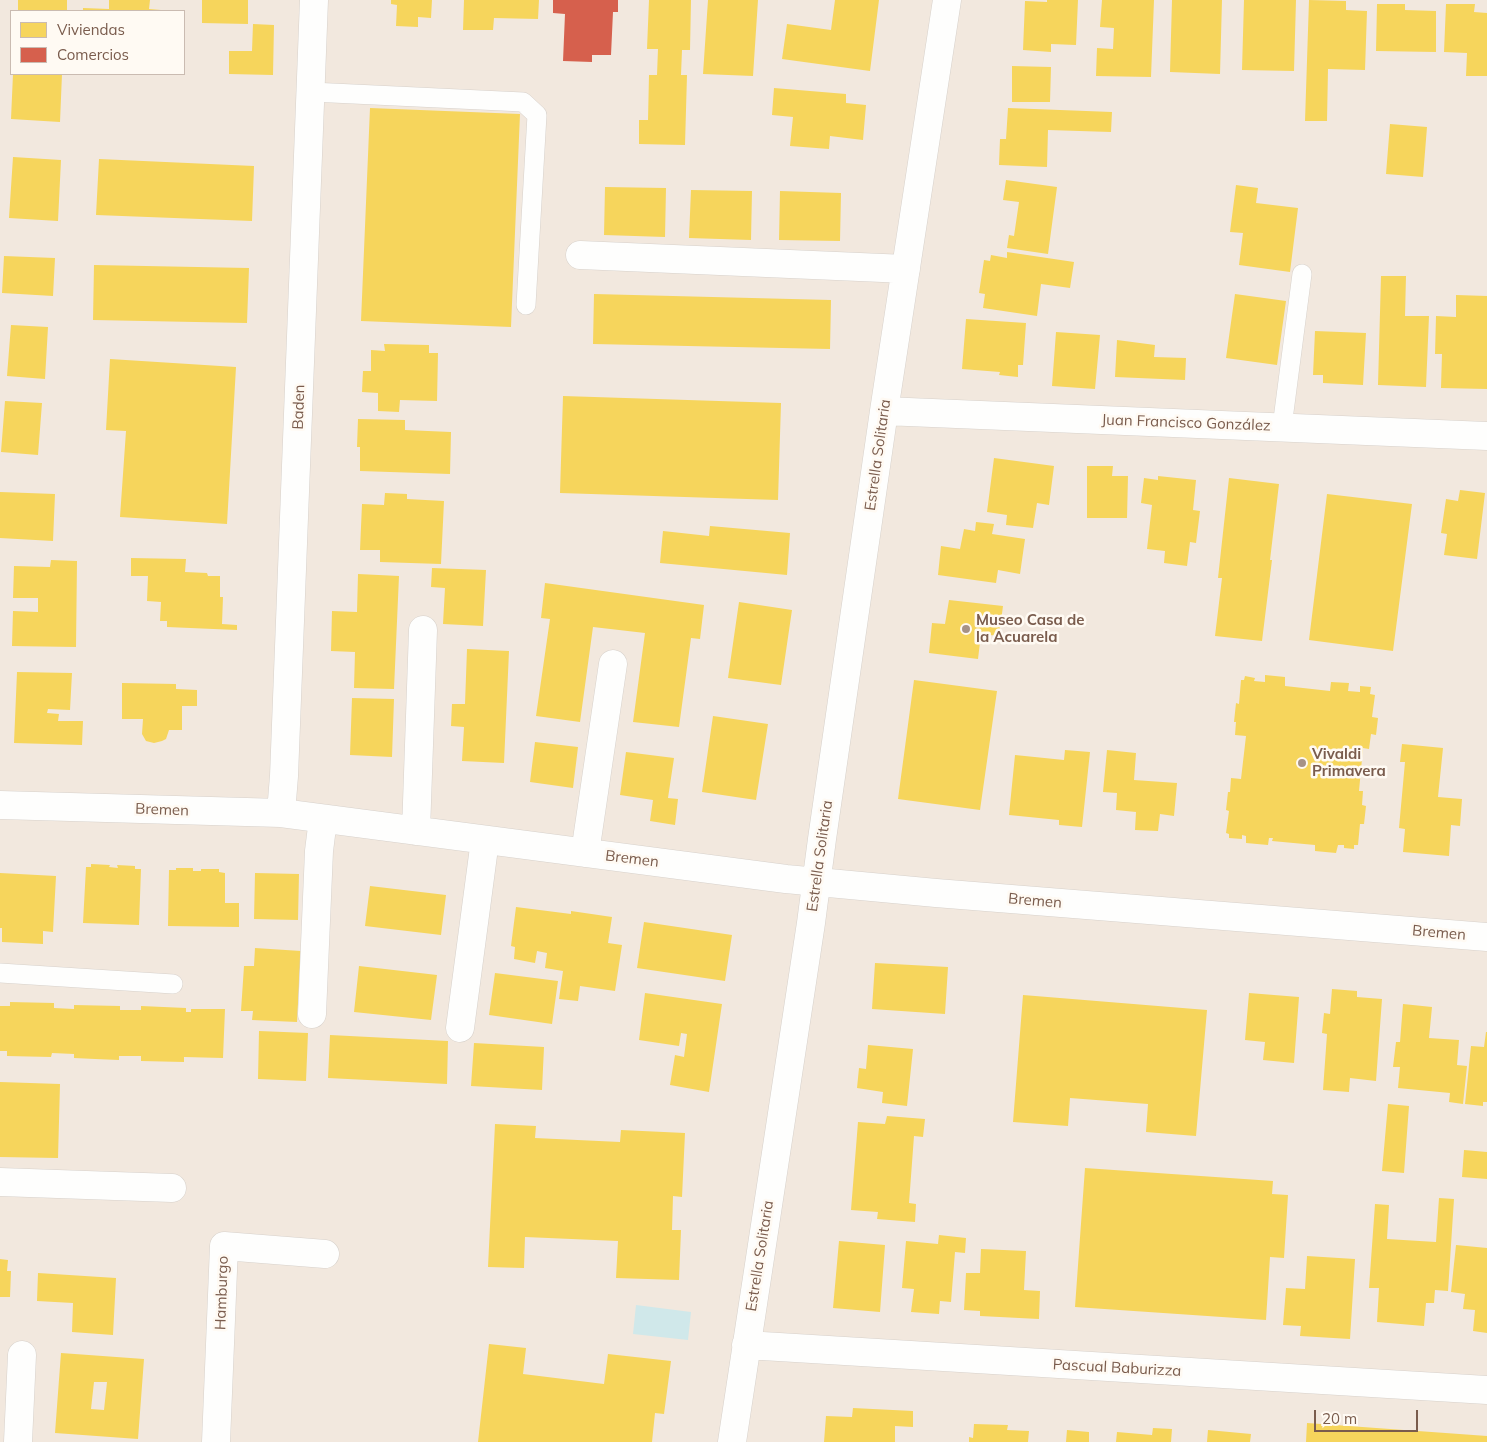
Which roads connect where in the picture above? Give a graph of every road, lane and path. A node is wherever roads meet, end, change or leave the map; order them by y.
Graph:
1 (314, 0) edge
2 (947, 0) edge
3 (311, 92) junction
4 (580, 256) dead end
5 (906, 269) junction
6 (1302, 274) dead end
7 (526, 305) dead end
8 (884, 411) junction
9 (1282, 428) junction
10 (1487, 436) edge
11 (423, 630) dead end
12 (613, 664) dead end
13 (0, 805) edge
14 (281, 813) junction
15 (323, 819) junction
16 (416, 831) junction
17 (485, 840) junction
18 (585, 853) junction
19 (816, 882) junction
20 (1487, 937) edge
21 (0, 973) edge
22 (173, 984) dead end
23 (312, 1014) dead end
24 (460, 1028) dead end
25 (0, 1182) edge
26 (172, 1188) dead end
27 (325, 1254) dead end
28 (746, 1345) junction
29 (22, 1355) dead end
30 (1487, 1390) edge
31 (18, 1442) edge
32 (216, 1442) edge
33 (732, 1442) edge

1 - 3 street, Baden
2 - 5 street, Estrella Solitaria
3 - 7 lane
3 - 14 street, Baden
4 - 5 street
5 - 8 street, Estrella Solitaria
6 - 9 lane
8 - 9 street, Juan Francisco González
8 - 19 street, Estrella Solitaria
9 - 10 street, Juan Francisco González
11 - 16 street
12 - 18 street, Bremen
13 - 14 street, Bremen
14 - 15 street, Bremen
15 - 16 street, Bremen
15 - 23 street
16 - 17 street, Bremen
17 - 18 street, Bremen
17 - 24 street
18 - 19 street, Bremen
19 - 20 street, Bremen
19 - 28 street, Estrella Solitaria
21 - 22 lane
25 - 26 street
27 - 32 street, Hamburgo
28 - 30 street, Pascual Baburizza
28 - 33 street, Estrella Solitaria
29 - 31 street

